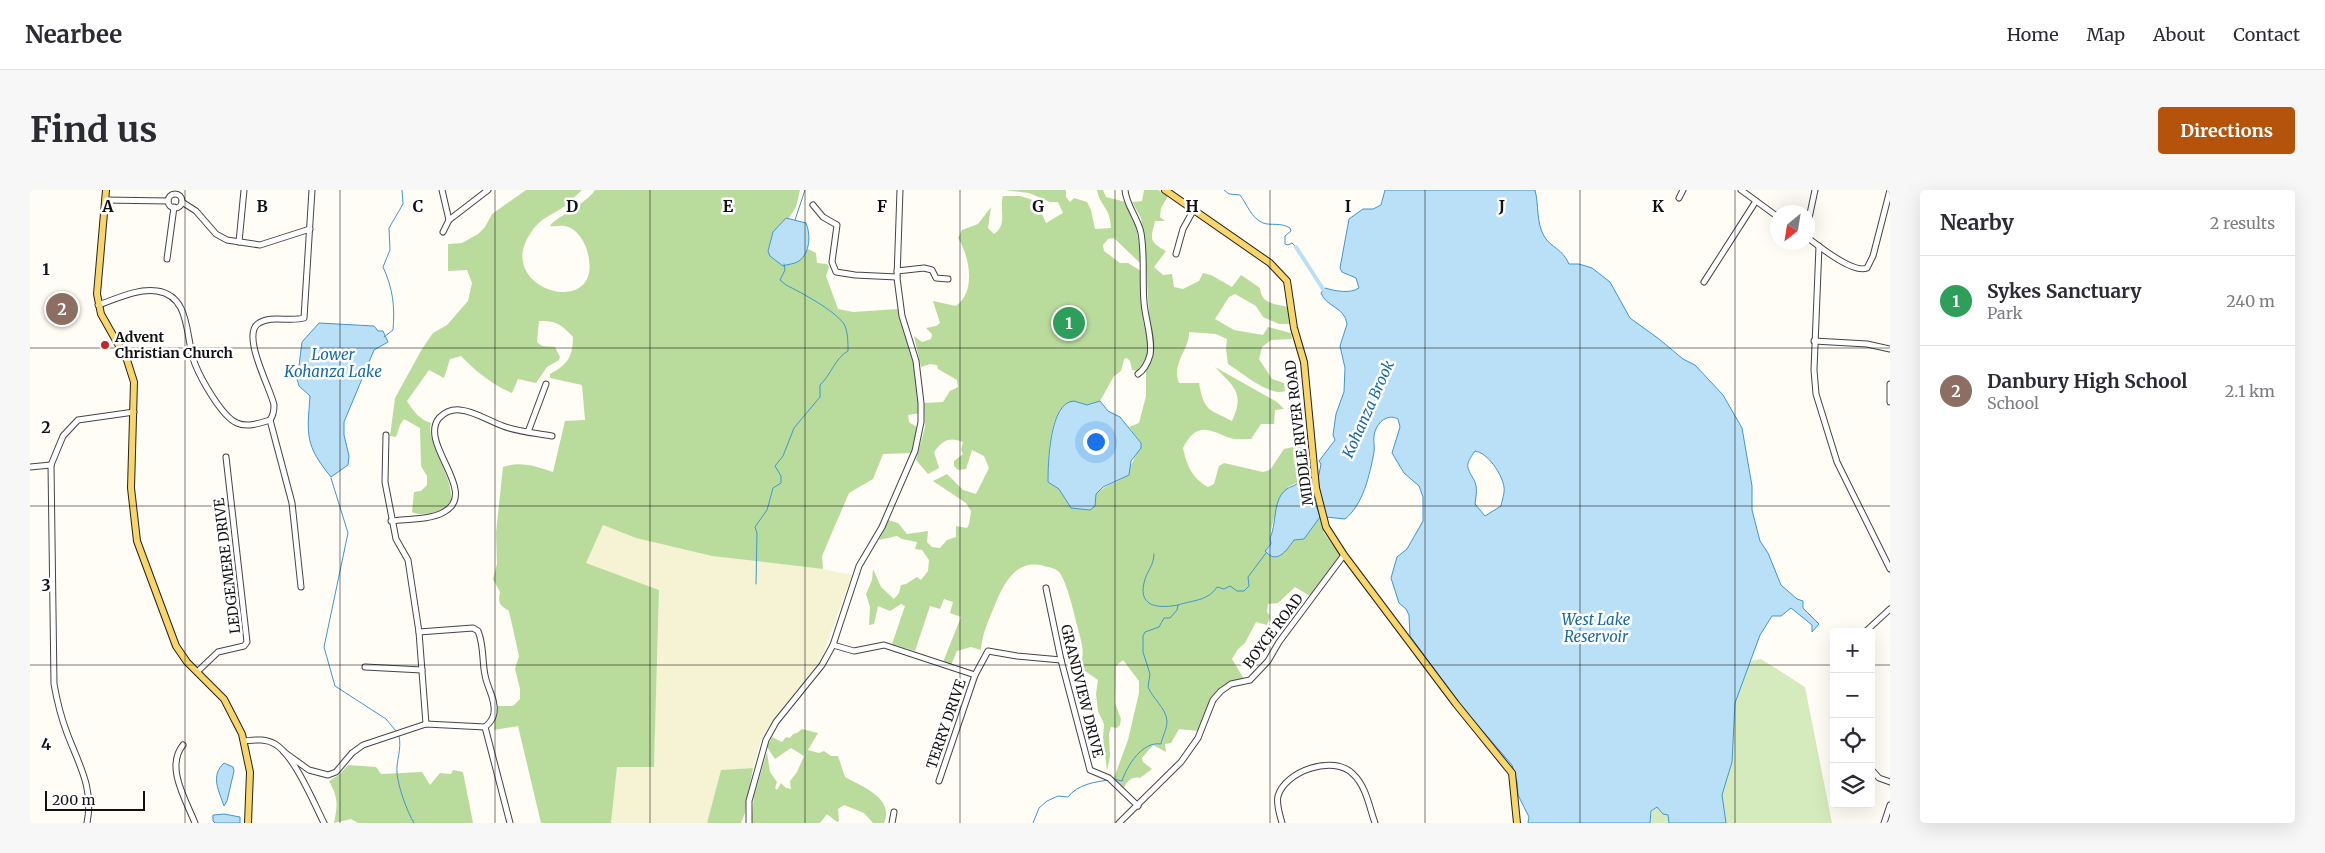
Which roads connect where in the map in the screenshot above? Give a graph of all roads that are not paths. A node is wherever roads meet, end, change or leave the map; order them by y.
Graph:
1 (106, 190) edge
2 (244, 190) edge
3 (312, 190) edge
4 (442, 190) edge
5 (488, 190) edge
6 (900, 190) edge
7 (1125, 190) edge
8 (1165, 190) edge
9 (1683, 190) edge
10 (1741, 190) edge
11 (1816, 190) edge
12 (1890, 190) edge
13 (174, 192) edge
14 (1679, 198) dead end
15 (105, 200) junction
16 (168, 201) junction
17 (1756, 201) junction
18 (182, 202) junction
19 (813, 205) dead end
20 (1812, 205) edge
21 (174, 207) junction
22 (1194, 209) junction
23 (1770, 211) edge
24 (449, 220) junction
25 (310, 229) junction
26 (443, 232) dead end
27 (239, 242) junction
28 (1815, 243) edge
29 (1819, 246) junction
30 (1176, 254) dead end
31 (167, 259) dead end
32 (897, 274) junction
33 (948, 279) dead end
34 (1704, 282) dead end
35 (98, 305) junction
36 (1814, 341) junction
37 (1890, 349) edge
38 (1138, 374) dead end
39 (546, 384) dead end
40 (1890, 384) edge
41 (1890, 402) edge
42 (134, 412) junction
43 (270, 420) junction
44 (528, 432) junction
45 (386, 435) dead end
46 (552, 436) dead end
47 (226, 457) dead end
48 (51, 465) junction
49 (30, 467) edge
50 (391, 521) junction
51 (1344, 555) junction
52 (1890, 569) edge
53 (301, 587) dead end
54 (1046, 588) dead end
55 (1890, 609) edge
56 (1869, 628) edge
57 (419, 632) junction
58 (833, 645) junction
59 (1061, 660) junction
60 (365, 667) dead end
61 (422, 670) junction
62 (197, 672) junction
63 (975, 675) junction
64 (426, 724) junction
65 (485, 727) junction
66 (244, 741) junction
67 (183, 745) dead end
68 (284, 752) junction
69 (1875, 774) edge
70 (939, 781) dead end
71 (1890, 782) edge
72 (1890, 805) edge
73 (1138, 806) junction
74 (894, 812) dead end
75 (87, 823) edge
76 (195, 823) edge
77 (248, 823) edge
78 (324, 823) edge
79 (510, 823) edge
80 (749, 823) edge
81 (892, 823) edge
82 (1119, 823) edge
83 (1282, 823) edge
84 (1375, 823) edge
85 (1517, 823) edge
86 (1884, 823) edge

1 - 15 main road
2 - 27 street
3 - 25 street
4 - 24 street
5 - 24 street
6 - 32 street
7 - 38 street
8 - 22 main road, MIDDLE RIVER ROAD
9 - 14 street
10 - 17 street
11 - 20 street
12 - 29 street
13 - 16 street
13 - 18 street
15 - 16 street
15 - 35 main road
16 - 21 street
17 - 23 street
17 - 34 street
18 - 21 street
18 - 27 street
19 - 32 street
21 - 31 street
22 - 30 street
22 - 51 main road, MIDDLE RIVER ROAD
24 - 26 street
25 - 27 street
25 - 43 street
28 - 29 street
29 - 36 street
32 - 33 street
32 - 58 street
35 - 42 main road
35 - 43 street
36 - 37 street
36 - 52 street
39 - 44 street
40 - 41 street
42 - 48 street
42 - 62 main road
43 - 53 street
44 - 46 street
44 - 50 street
45 - 50 street
47 - 62 street, LEDGEMERE DRIVE
48 - 49 street
48 - 75 street
50 - 57 street
51 - 73 street, BOYCE ROAD
51 - 85 main road, MIDDLE RIVER ROAD
54 - 59 street, GRANDVIEW DRIVE
55 - 56 street
57 - 61 street
57 - 65 street
58 - 63 street
58 - 80 street
59 - 63 street, TERRY DRIVE
59 - 73 street, GRANDVIEW DRIVE
60 - 61 street
61 - 64 street
62 - 66 main road
63 - 70 street, TERRY DRIVE
64 - 65 street
64 - 68 street
65 - 79 street
66 - 68 street
66 - 77 main road
67 - 76 street
68 - 78 street
69 - 71 street
72 - 86 street
73 - 82 street, BOYCE ROAD
74 - 81 street
83 - 84 street

